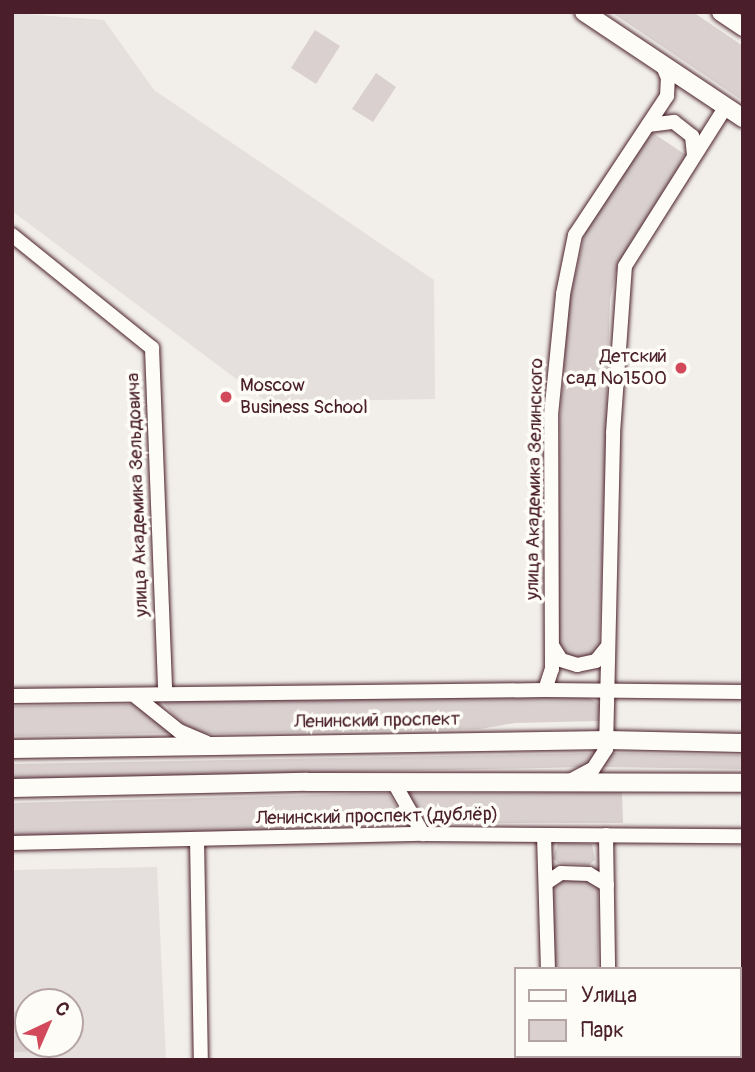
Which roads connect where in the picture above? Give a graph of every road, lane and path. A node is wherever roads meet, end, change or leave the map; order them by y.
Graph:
1 (584, 12) edge
2 (720, 12) edge
3 (743, 27) edge
4 (662, 64) junction
5 (726, 106) junction
6 (743, 118) edge
7 (648, 125) junction
8 (694, 155) junction
9 (12, 235) edge
10 (608, 646) junction
11 (553, 647) junction
12 (545, 690) junction
13 (609, 690) junction
14 (743, 692) edge
15 (165, 693) junction
16 (128, 694) junction
17 (12, 696) edge
18 (607, 740) junction
19 (743, 743) edge
20 (211, 745) junction
21 (12, 749) edge
22 (570, 781) junction
23 (393, 782) junction
24 (743, 783) edge
25 (12, 788) edge
26 (423, 834) junction
27 (544, 835) junction
28 (606, 835) junction
29 (743, 836) edge
30 (197, 839) junction
31 (12, 843) edge
32 (546, 883) junction
33 (607, 885) junction
34 (548, 967) edge
35 (608, 967) edge
36 (201, 1060) edge

1 - 4 main road
2 - 3 main road
4 - 5 main road
4 - 7 street, улица Академика Зелинского
5 - 6 main road
5 - 8 street
7 - 8 street
7 - 11 street, улица Академика Зелинского
8 - 10 street
9 - 15 street, улица Академика Зельдовича
10 - 11 street
10 - 13 street
11 - 12 street, улица Академика Зелинского
12 - 13 street
12 - 15 street
13 - 14 street
13 - 18 street
15 - 16 street
16 - 17 street
16 - 20 street
18 - 19 main road, Ленинский проспект
18 - 20 main road, Ленинский проспект
18 - 22 street
20 - 21 main road, Ленинский проспект
22 - 23 main road
22 - 24 main road
23 - 25 main road
23 - 26 street
26 - 27 street, Ленинский проспект (дублёр)
26 - 30 street, Ленинский проспект (дублёр)
27 - 28 street, Ленинский проспект (дублёр)
27 - 32 street
28 - 29 street, Ленинский проспект (дублёр)
28 - 33 street
30 - 31 street, Ленинский проспект (дублёр)
30 - 36 street
32 - 33 street
32 - 34 street
33 - 35 street

